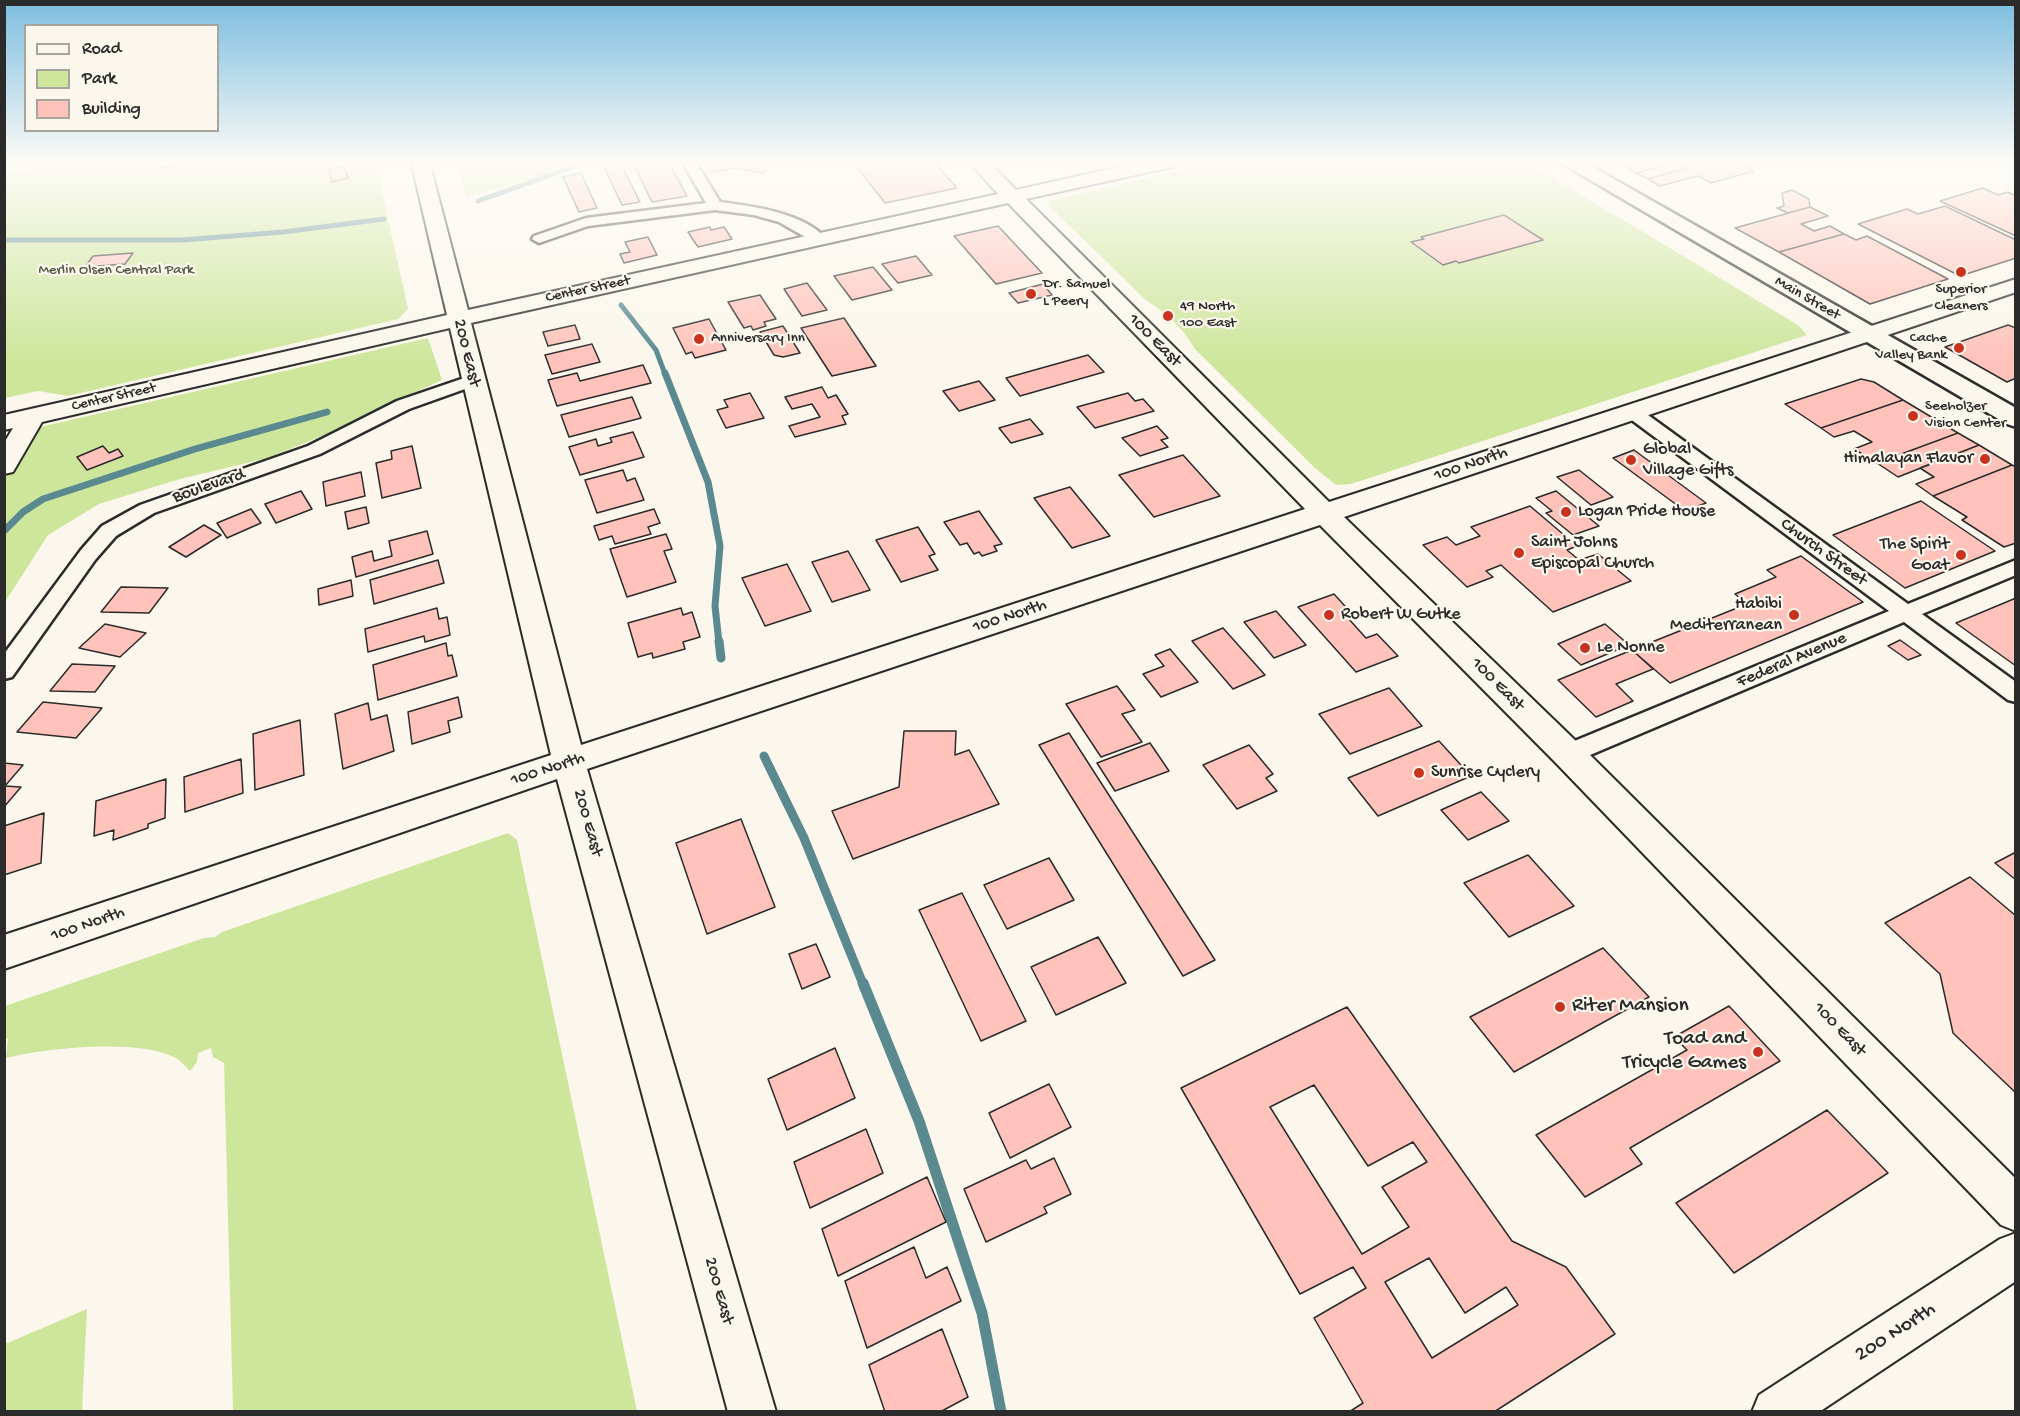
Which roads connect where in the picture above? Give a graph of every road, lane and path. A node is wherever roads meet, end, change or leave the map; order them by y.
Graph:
1 (436, 227) edge
2 (572, 227) edge
3 (798, 227) edge
4 (874, 227) edge
5 (1042, 227) edge
6 (1682, 227) edge
7 (539, 239) dead end
8 (819, 239) junction
9 (2016, 285) edge
10 (458, 319) junction
11 (1865, 332) junction
12 (473, 380) junction
13 (1632, 411) junction
14 (32, 417) junction
15 (2016, 419) edge
16 (4, 423) edge
17 (4, 466) edge
18 (1325, 514) junction
19 (2016, 567) edge
20 (1906, 613) junction
21 (4, 671) edge
22 (2016, 694) edge
23 (1568, 754) junction
24 (568, 763) junction
25 (4, 952) edge
26 (2016, 1210) edge
27 (2016, 1255) edge
28 (752, 1412) edge
29 (1776, 1412) edge

1 - 10 street, 200 East
2 - 7 street
3 - 8 street
4 - 8 street, Center Street
5 - 18 street, 100 East
6 - 11 highway, Main Street
8 - 10 street, Center Street
9 - 11 street, 100 North
10 - 12 street, 200 East
10 - 14 street, Center Street
11 - 13 street, 100 North
11 - 15 highway, Main Street
12 - 21 street, Boulevard
12 - 24 street, 200 East
13 - 18 street, 100 North
13 - 20 street, Church Street
14 - 16 street, Center Street
14 - 17 street
18 - 23 street, 100 East
18 - 24 street, 100 North
19 - 20 street, Federal Avenue
20 - 22 street, Church Street
20 - 23 street, Federal Avenue
23 - 26 street, 100 East
24 - 25 street, 100 North
24 - 28 street, 200 East
27 - 29 street, 200 North

